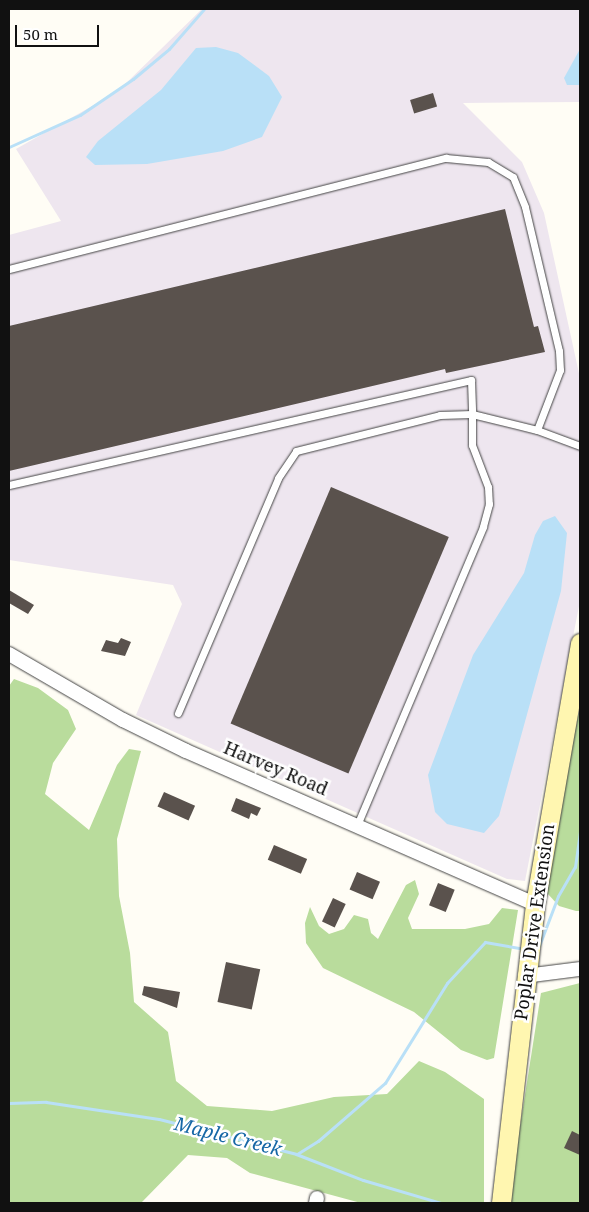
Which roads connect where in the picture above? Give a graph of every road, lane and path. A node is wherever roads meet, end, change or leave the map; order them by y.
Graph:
1 (9, 269) edge
2 (472, 414) junction
3 (537, 430) junction
4 (580, 446) edge
5 (9, 485) edge
6 (580, 643) edge
7 (9, 654) edge
8 (178, 713) dead end
9 (358, 823) junction
10 (535, 904) junction
11 (580, 969) edge
12 (526, 976) junction
13 (501, 1203) edge

1 - 3 lane
2 - 3 lane
2 - 5 lane
2 - 8 lane
2 - 9 lane
3 - 4 lane
6 - 10 street, Poplar Drive Extension
7 - 9 street, Harvey Road
9 - 10 street, Harvey Road
10 - 12 street, Poplar Drive Extension
11 - 12 street
12 - 13 street, Poplar Drive Extension

